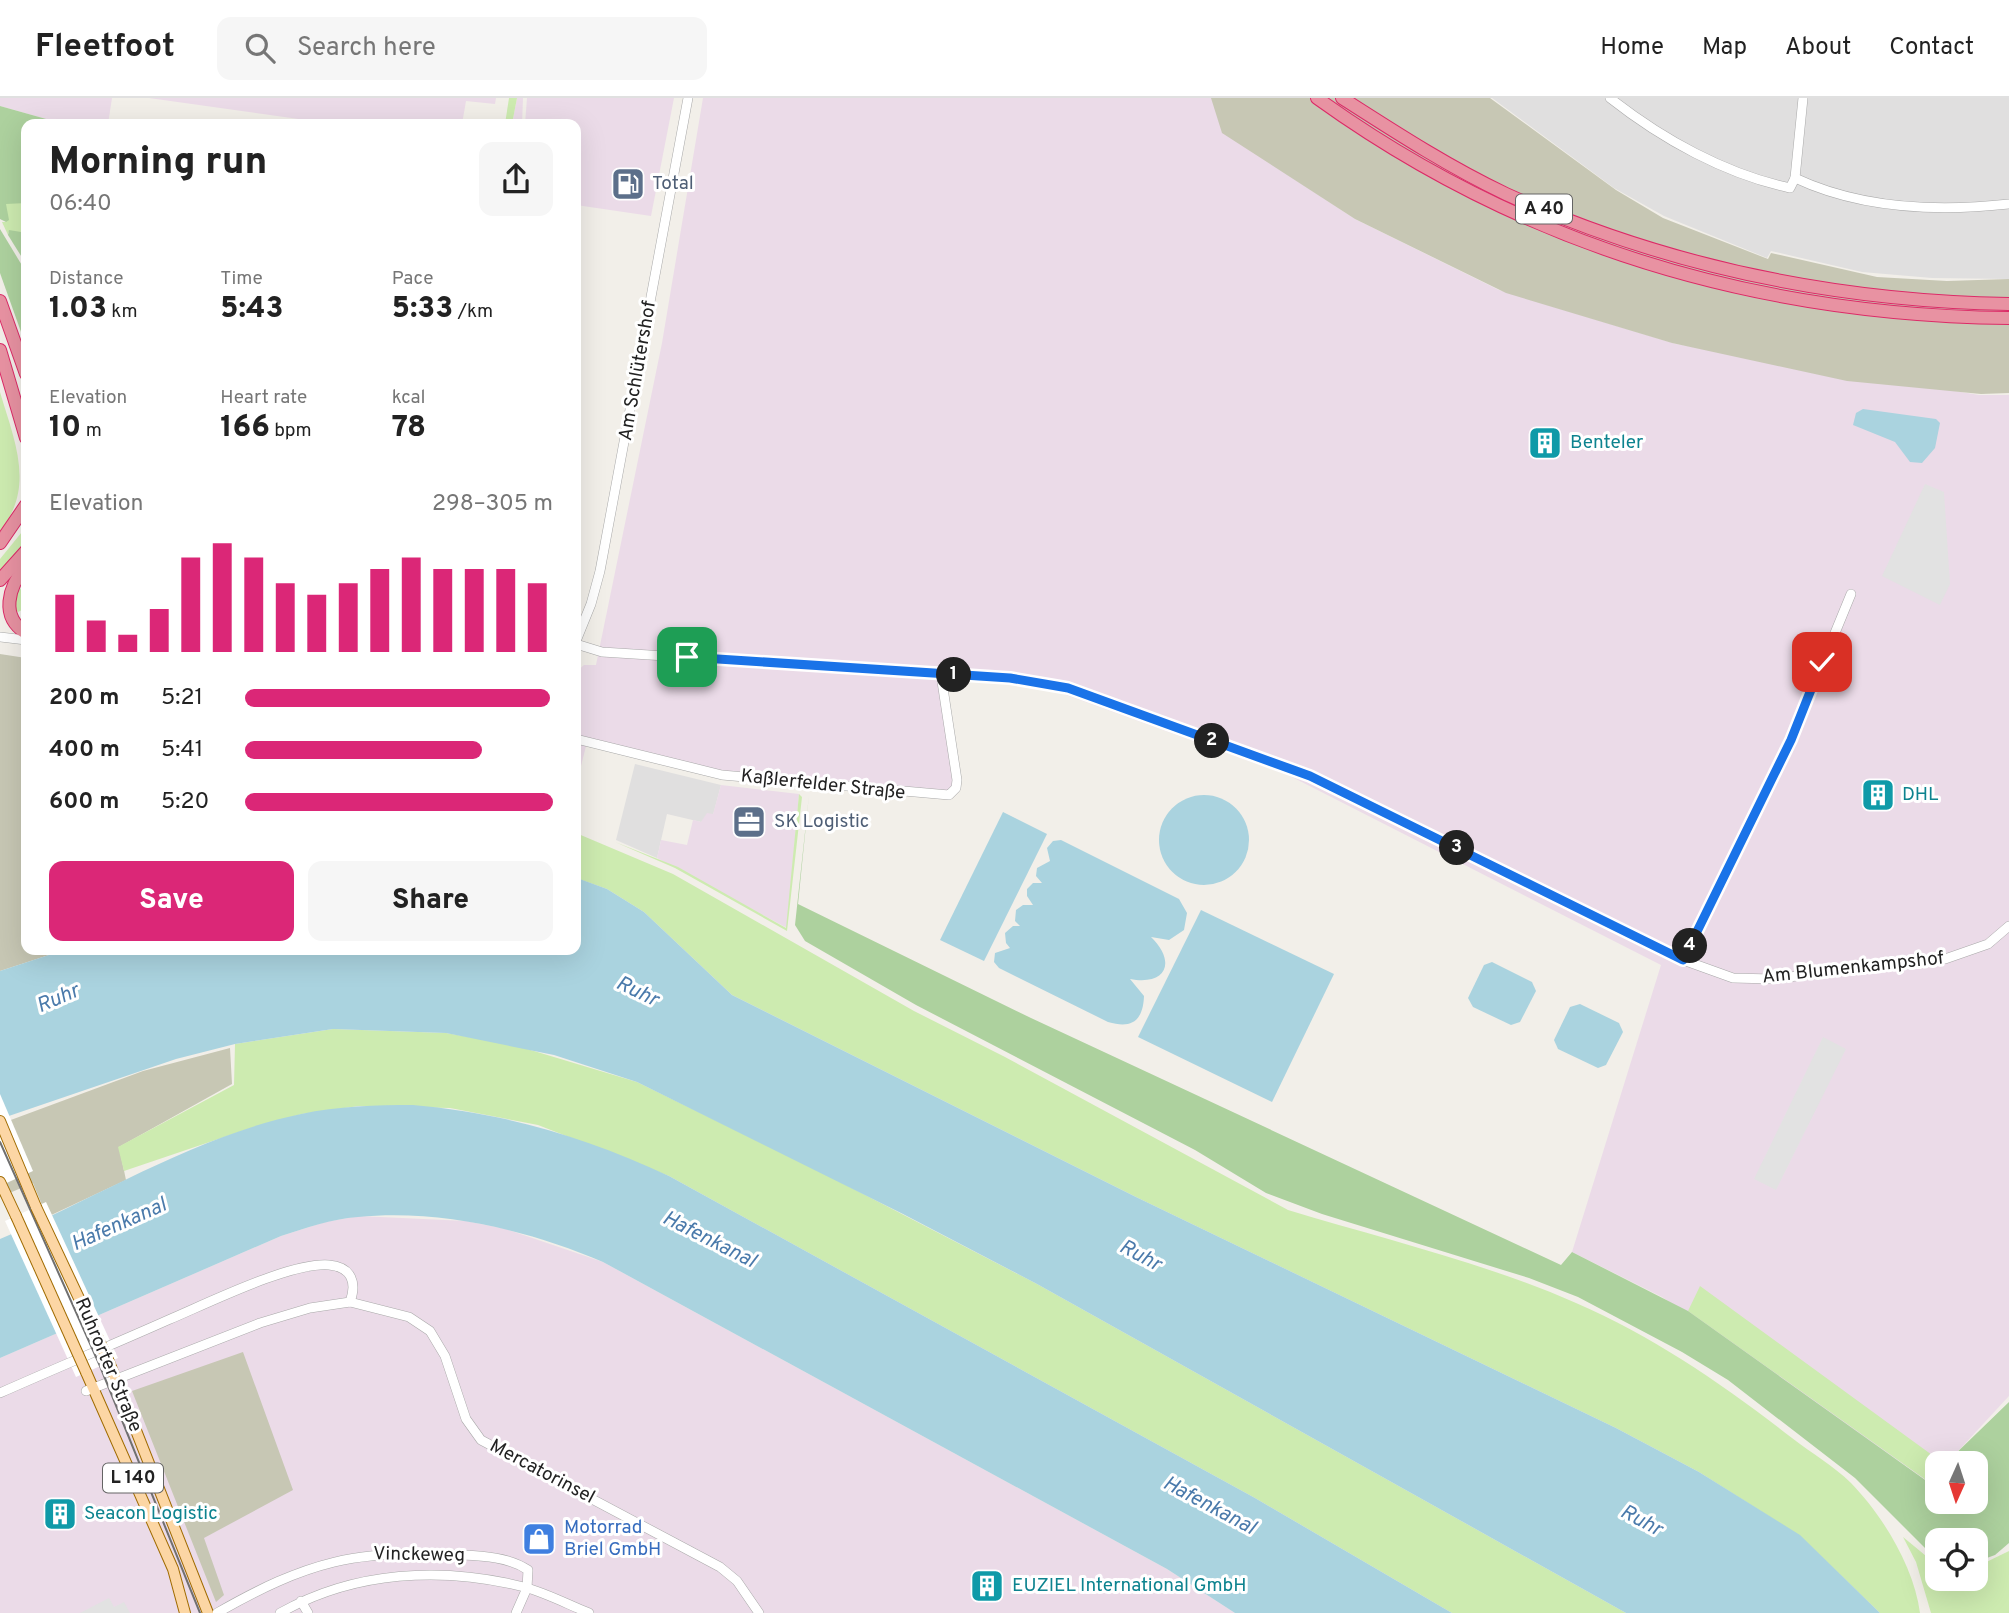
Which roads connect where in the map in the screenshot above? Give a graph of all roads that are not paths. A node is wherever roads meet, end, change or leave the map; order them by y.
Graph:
1 (688, 98) edge
2 (1317, 98) edge
3 (1342, 98) edge
4 (1610, 98) edge
5 (1803, 98) edge
6 (1795, 178) junction
7 (2009, 204) edge
8 (0, 301) edge
9 (2009, 304) edge
10 (2009, 318) edge
11 (0, 350) edge
12 (21, 360) edge
13 (21, 421) edge
14 (21, 512) edge
15 (0, 543) edge
16 (21, 557) edge
17 (21, 573) edge
18 (0, 580) edge
19 (1851, 594) dead end
20 (21, 629) edge
21 (581, 629) edge
22 (0, 637) edge
23 (21, 639) edge
24 (581, 644) edge
25 (941, 675) junction
26 (581, 740) edge
27 (2009, 926) edge
28 (1683, 960) junction
29 (0, 1121) edge
30 (1, 1184) edge
31 (349, 1302) junction
32 (116, 1380) junction
33 (89, 1389) junction
34 (0, 1393) edge
35 (527, 1588) junction
36 (301, 1601) junction
37 (212, 1612) edge
38 (185, 1613) edge
39 (279, 1613) edge
40 (308, 1613) edge
41 (516, 1613) edge
42 (589, 1613) edge
43 (759, 1613) edge

1 - 21 street, Am Schlütershof
2 - 10 highway, A 40
3 - 9 highway, A 40
4 - 6 street
5 - 6 street
6 - 7 street
8 - 12 highway
11 - 13 highway
14 - 15 highway
16 - 18 highway
17 - 20 highway
19 - 28 street
22 - 23 street
24 - 25 street, Am Blumenkampshof
25 - 26 street, Kaßlerfelder Straße
25 - 28 street, Am Blumenkampshof
27 - 28 street, Am Blumenkampshof
29 - 32 main road, Ruhrorter Straße / L 140, bridge
30 - 33 main road, Ruhrorter Straße / L 140, bridge
31 - 32 street, Mercatorinsel
31 - 34 street
31 - 43 street, Mercatorinsel
32 - 33 street, Mercatorinsel
32 - 37 main road, Ruhrorter Straße / L 140
33 - 38 main road, Ruhrorter Straße / L 140
35 - 36 street, Vinckeweg
35 - 37 street, Vinckeweg
35 - 41 street
35 - 42 street, Vinckeweg
36 - 39 street, Vinckeweg
36 - 40 street

